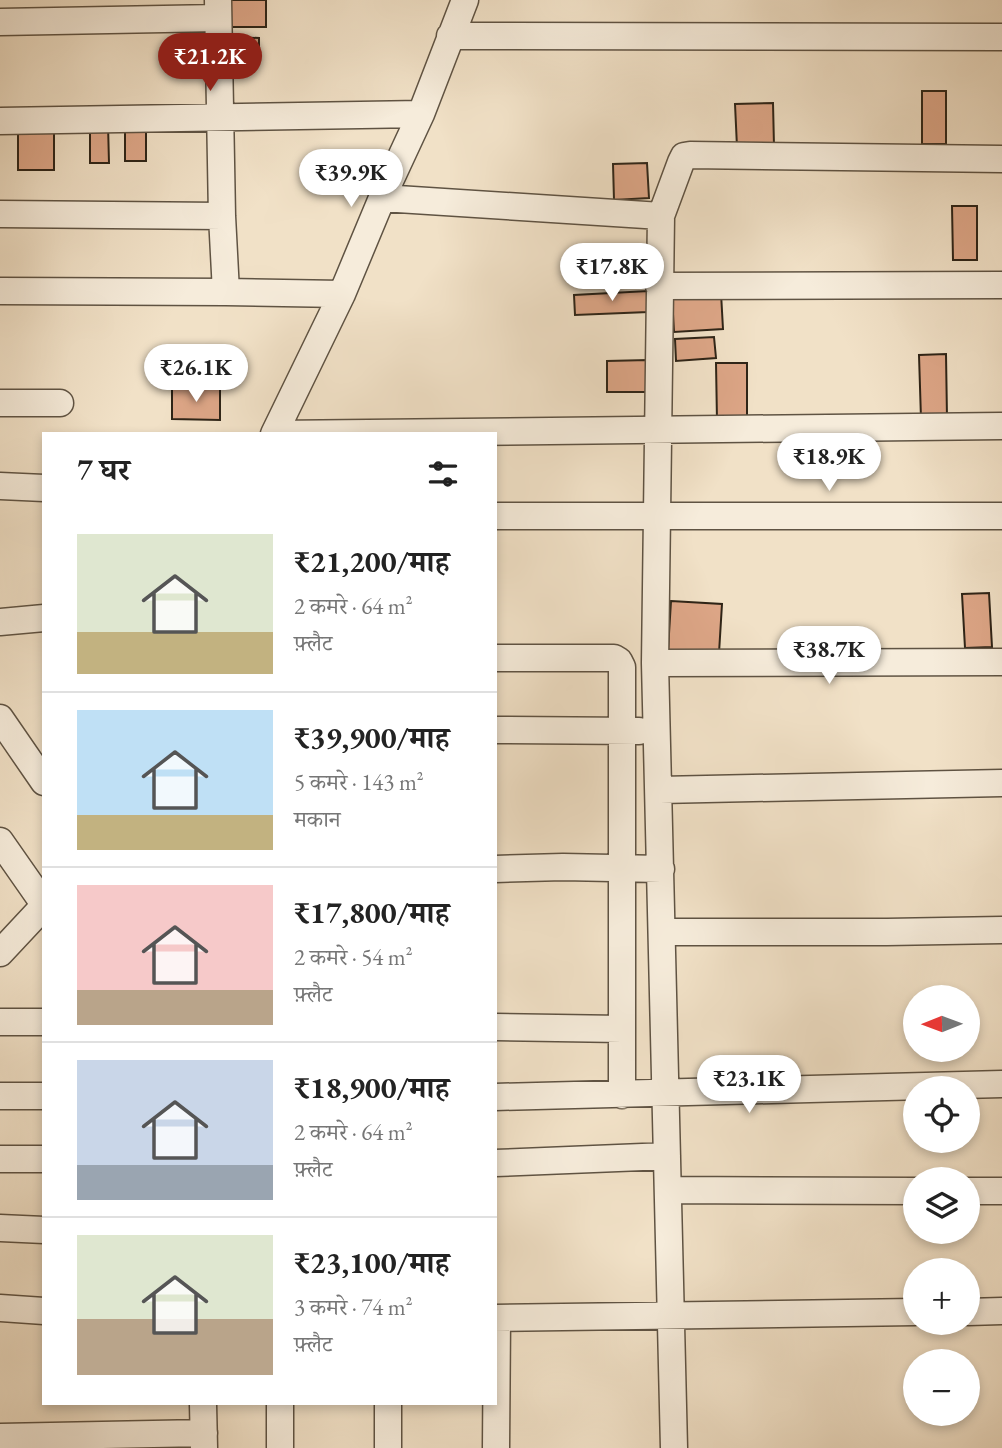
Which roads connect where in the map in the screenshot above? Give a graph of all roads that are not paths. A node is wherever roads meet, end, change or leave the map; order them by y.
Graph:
1 (465, 0) edge
2 (218, 9) edge
3 (0, 22) edge
4 (450, 36) junction
5 (1002, 37) edge
6 (421, 114) junction
7 (220, 117) junction
8 (0, 121) edge
9 (1002, 159) edge
10 (382, 198) junction
11 (0, 214) edge
12 (222, 216) junction
13 (661, 216) junction
14 (1002, 285) edge
15 (659, 286) junction
16 (0, 291) edge
17 (226, 292) junction
18 (342, 294) junction
19 (0, 403) edge
20 (60, 403) dead end
21 (1002, 426) edge
22 (658, 430) junction
23 (275, 432) edge
24 (466, 432) edge
25 (0, 486) edge
26 (42, 488) edge
27 (497, 516) edge
28 (1002, 516) edge
29 (657, 517) junction
30 (42, 618) edge
31 (0, 622) edge
32 (497, 658) edge
33 (1002, 662) edge
34 (655, 663) junction
35 (0, 718) edge
36 (497, 730) edge
37 (622, 731) junction
38 (658, 731) junction
39 (42, 779) edge
40 (1002, 783) edge
41 (660, 790) junction
42 (0, 841) edge
43 (623, 868) junction
44 (497, 869) edge
45 (661, 869) junction
46 (42, 902) edge
47 (42, 907) edge
48 (1002, 930) edge
49 (662, 932) junction
50 (0, 953) edge
51 (0, 1022) edge
52 (42, 1022) edge
53 (497, 1027) edge
54 (622, 1029) junction
55 (1002, 1084) edge
56 (666, 1094) junction
57 (622, 1095) junction
58 (0, 1096) edge
59 (42, 1096) edge
60 (497, 1097) edge
61 (667, 1156) junction
62 (0, 1159) edge
63 (42, 1160) edge
64 (497, 1163) edge
65 (668, 1190) junction
66 (903, 1191) edge
67 (980, 1191) edge
68 (1002, 1191) edge
69 (0, 1228) edge
70 (42, 1230) edge
71 (0, 1308) edge
72 (42, 1311) edge
73 (1002, 1311) edge
74 (903, 1312) edge
75 (980, 1312) edge
76 (671, 1315) junction
77 (497, 1318) edge
78 (203, 1405) edge
79 (280, 1405) edge
80 (388, 1405) edge
81 (496, 1405) edge
82 (0, 1437) edge
83 (204, 1440) edge
84 (280, 1448) edge
85 (388, 1448) edge
86 (496, 1448) edge
87 (674, 1448) edge

1 - 4 street
2 - 3 street
2 - 7 street
4 - 5 street
4 - 6 street
6 - 7 street
6 - 10 street
7 - 8 street
7 - 12 street
9 - 13 street
10 - 13 street
10 - 18 street
11 - 12 street
12 - 17 street
13 - 15 street
14 - 15 street
15 - 22 street
16 - 17 street
17 - 18 street
18 - 23 street
19 - 20 street
21 - 22 street
22 - 24 street
22 - 29 street
25 - 26 street
27 - 29 street
28 - 29 street
29 - 34 street
30 - 31 street
32 - 37 street
33 - 34 street
34 - 38 street
35 - 39 street
36 - 37 street
37 - 38 street
37 - 43 street
38 - 41 street
40 - 41 street
41 - 45 street
42 - 46 street
43 - 44 street
43 - 45 street
43 - 54 street
45 - 49 street
47 - 50 street
48 - 49 street
49 - 56 street
51 - 52 street
53 - 54 street
54 - 57 street
55 - 56 street
56 - 57 street
56 - 61 street
57 - 60 street
58 - 59 street
61 - 64 street
61 - 65 street
62 - 63 street
65 - 66 street
65 - 76 street
67 - 68 street
69 - 70 street
71 - 72 street
73 - 75 street
74 - 76 street
76 - 77 street
76 - 87 street
78 - 83 street
79 - 84 street
80 - 85 street
81 - 86 street
82 - 83 street

